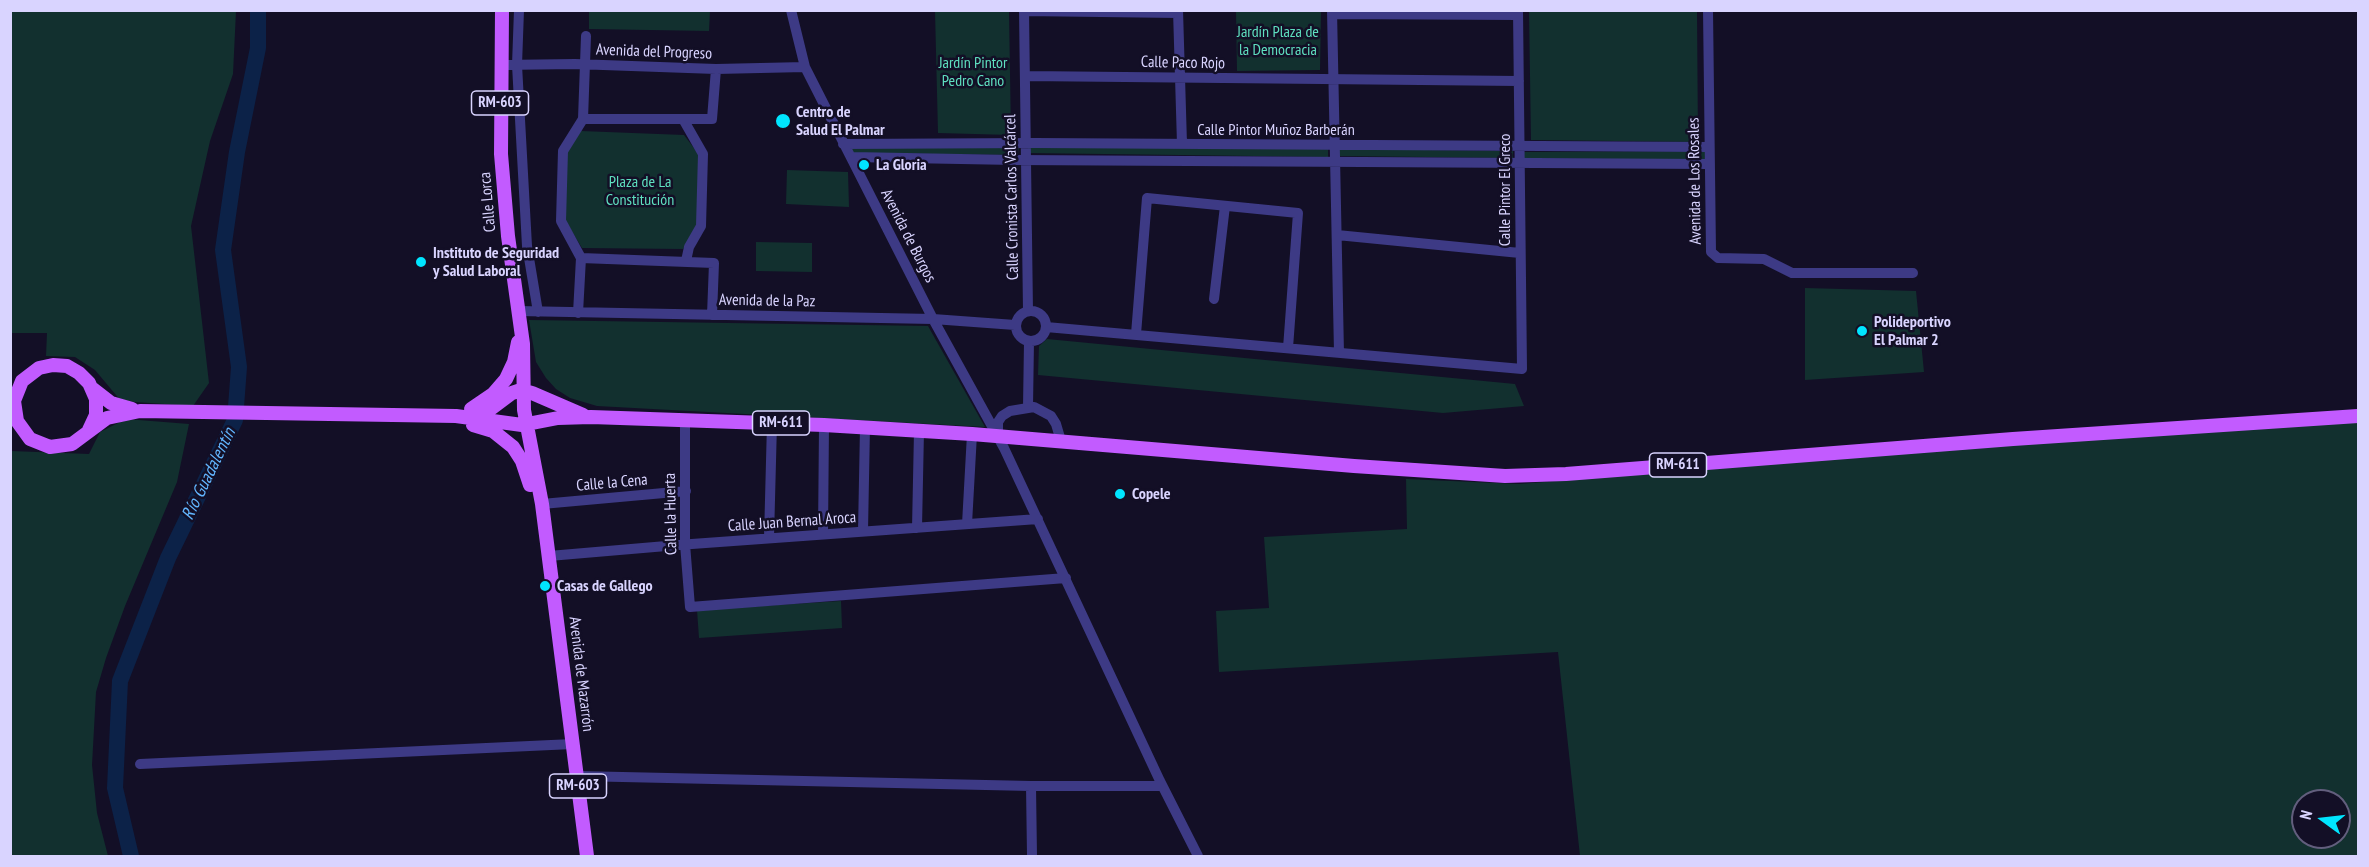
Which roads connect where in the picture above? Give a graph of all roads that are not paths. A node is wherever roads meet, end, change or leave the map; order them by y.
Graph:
1 (502, 10) edge
2 (519, 10) edge
3 (791, 10) edge
4 (1708, 10) edge
5 (1024, 11) edge
6 (1178, 12) edge
7 (1332, 12) edge
8 (1518, 13) edge
9 (586, 36) dead end
10 (585, 64) junction
11 (501, 65) junction
12 (517, 65) junction
13 (805, 67) junction
14 (716, 69) junction
15 (1026, 76) junction
16 (1181, 78) junction
17 (1334, 78) junction
18 (1519, 81) junction
19 (583, 119) junction
20 (683, 119) junction
21 (1025, 143) junction
22 (843, 144) junction
23 (1182, 144) junction
24 (1334, 145) junction
25 (1520, 146) junction
26 (1709, 147) junction
27 (851, 157) junction
28 (1026, 159) junction
29 (1334, 161) junction
30 (1520, 163) junction
31 (1710, 164) junction
32 (1225, 206) junction
33 (1337, 235) junction
34 (1521, 253) junction
35 (581, 258) junction
36 (686, 261) junction
37 (1913, 273) dead end
38 (1214, 299) dead end
39 (1028, 311) junction
40 (538, 312) junction
41 (578, 313) junction
42 (712, 315) junction
43 (519, 318) junction
44 (933, 319) junction
45 (1015, 325) junction
46 (1046, 327) junction
47 (1136, 334) junction
48 (1029, 341) junction
49 (1288, 348) junction
50 (523, 351) junction
51 (1339, 353) junction
52 (16, 384) edge
53 (93, 389) junction
54 (517, 392) junction
55 (539, 396) junction
56 (1028, 407) junction
57 (140, 411) junction
58 (403, 415) junction
59 (987, 415) junction
60 (456, 416) junction
61 (1002, 416) junction
62 (2358, 416) edge
63 (591, 417) junction
64 (14, 419) edge
65 (686, 420) junction
66 (772, 423) junction
67 (1056, 424) junction
68 (824, 425) junction
69 (865, 427) junction
70 (526, 428) junction
71 (89, 430) junction
72 (919, 431) junction
73 (972, 434) junction
74 (998, 436) junction
75 (1039, 439) junction
76 (1061, 441) junction
77 (686, 491) junction
78 (542, 504) junction
79 (1038, 519) junction
80 (967, 524) junction
81 (917, 528) junction
82 (863, 531) junction
83 (823, 534) junction
84 (769, 538) junction
85 (685, 544) junction
86 (549, 556) junction
87 (1066, 578) junction
88 (573, 744) junction
89 (140, 764) dead end
90 (577, 776) junction
91 (1031, 786) junction
92 (1162, 786) junction
93 (587, 856) edge
94 (1032, 856) edge
95 (1198, 856) edge

1 - 11 main road, Calle Lorca / RM-603
2 - 12 street
3 - 13 street, Avenida de Burgos
4 - 26 street, Avenida de Los Rosales
5 - 6 street
5 - 15 street, Calle Cronista Carlos Valcárcel
6 - 16 street
7 - 8 street
7 - 17 street
8 - 18 street, Calle Pintor El Greco
9 - 10 street
10 - 12 street, Avenida del Progreso
10 - 14 street, Avenida del Progreso
10 - 19 street
11 - 12 street, Avenida del Progreso
11 - 43 main road, Calle Lorca / RM-603
12 - 40 street
13 - 14 street, Avenida del Progreso
13 - 22 street, Avenida de Burgos
14 - 20 street
15 - 16 street, Calle Paco Rojo
15 - 21 street, Calle Cronista Carlos Valcárcel
16 - 17 street, Calle Paco Rojo
16 - 23 street
17 - 18 street, Calle Paco Rojo
17 - 24 street
18 - 25 street, Calle Pintor El Greco
19 - 20 street
19 - 35 street
20 - 36 street
21 - 22 street, Calle Pintor Muñoz Barberán
21 - 23 street, Calle Pintor Muñoz Barberán
21 - 28 street, Calle Cronista Carlos Valcárcel
22 - 27 street, Avenida de Burgos
23 - 24 street, Calle Pintor Muñoz Barberán
24 - 25 street, Calle Pintor Muñoz Barberán
24 - 29 street
25 - 26 street, Calle Pintor Muñoz Barberán
25 - 30 street, Calle Pintor El Greco
26 - 31 street, Avenida de Los Rosales
27 - 28 street, Calle Pintor Muñoz Barberán
27 - 44 street, Avenida de Burgos
28 - 29 street, Calle Pintor Muñoz Barberán
28 - 39 street, Calle Cronista Carlos Valcárcel
29 - 30 street, Calle Pintor Muñoz Barberán
29 - 33 street
30 - 31 street, Calle Pintor Muñoz Barberán
30 - 34 street, Calle Pintor El Greco
31 - 37 street, Avenida de Los Rosales
32 - 38 street
32 - 47 street
32 - 49 street
33 - 34 street
33 - 51 street
34 - 51 street, Calle Pintor El Greco
35 - 36 street
35 - 41 street
36 - 42 street
39 - 45 street
39 - 46 street
40 - 41 street, Avenida de la Paz
40 - 43 street, Avenida de la Paz
41 - 42 street, Avenida de la Paz
42 - 44 street, Avenida de la Paz
43 - 50 main road, Calle Lorca / RM-603
43 - 60 main road
44 - 45 street, Avenida de la Paz
44 - 59 street, Avenida de Burgos
45 - 48 street
46 - 47 street
46 - 48 street
47 - 49 street
48 - 56 street
49 - 51 street
50 - 54 main road, Calle Lorca / RM-603
50 - 55 main road
52 - 53 main road, RM-611
52 - 64 main road, RM-611
53 - 57 main road, RM-611
53 - 71 main road
54 - 55 main road, RM-611
54 - 60 main road, RM-611
54 - 70 main road, Calle Lorca / RM-603
55 - 63 main road, RM-611
55 - 70 main road
56 - 61 street
56 - 67 street
57 - 58 main road, RM-611
57 - 71 main road, RM-611
58 - 60 main road, RM-611
58 - 86 main road
59 - 61 street
59 - 74 street, Avenida de Burgos
60 - 70 main road, RM-611
61 - 74 street
62 - 76 main road, RM-611
63 - 65 main road, RM-611
63 - 70 main road, RM-611
64 - 71 main road, RM-611
65 - 66 main road, RM-611
65 - 77 street, Calle la Huerta
66 - 68 main road, RM-611
66 - 84 street
67 - 75 street
67 - 76 street
68 - 69 main road, RM-611
68 - 83 street
69 - 72 main road, RM-611
69 - 82 street
70 - 78 main road, Avenida de Mazarrón / RM-603
72 - 73 main road, RM-611
72 - 81 street
73 - 74 main road, RM-611
73 - 80 street
74 - 75 main road, RM-611
74 - 79 street, Avenida de Burgos
75 - 76 main road, RM-611
77 - 78 street, Calle la Cena
77 - 85 street, Calle la Huerta
78 - 86 main road, Avenida de Mazarrón / RM-603
79 - 80 street, Calle Juan Bernal Aroca
79 - 87 street, Avenida de Burgos
80 - 81 street, Calle Juan Bernal Aroca
81 - 82 street, Calle Juan Bernal Aroca
82 - 83 street, Calle Juan Bernal Aroca
83 - 84 street, Calle Juan Bernal Aroca
84 - 85 street, Calle Juan Bernal Aroca
85 - 86 street, Calle Juan Bernal Aroca
85 - 87 street, Calle la Huerta
86 - 88 main road, Avenida de Mazarrón / RM-603
87 - 92 street, Avenida de Burgos
88 - 89 street
88 - 90 main road, Avenida de Mazarrón / RM-603
90 - 91 street
90 - 93 main road, Avenida de Mazarrón / RM-603
91 - 92 street
91 - 94 street
92 - 95 street, Avenida de Burgos

